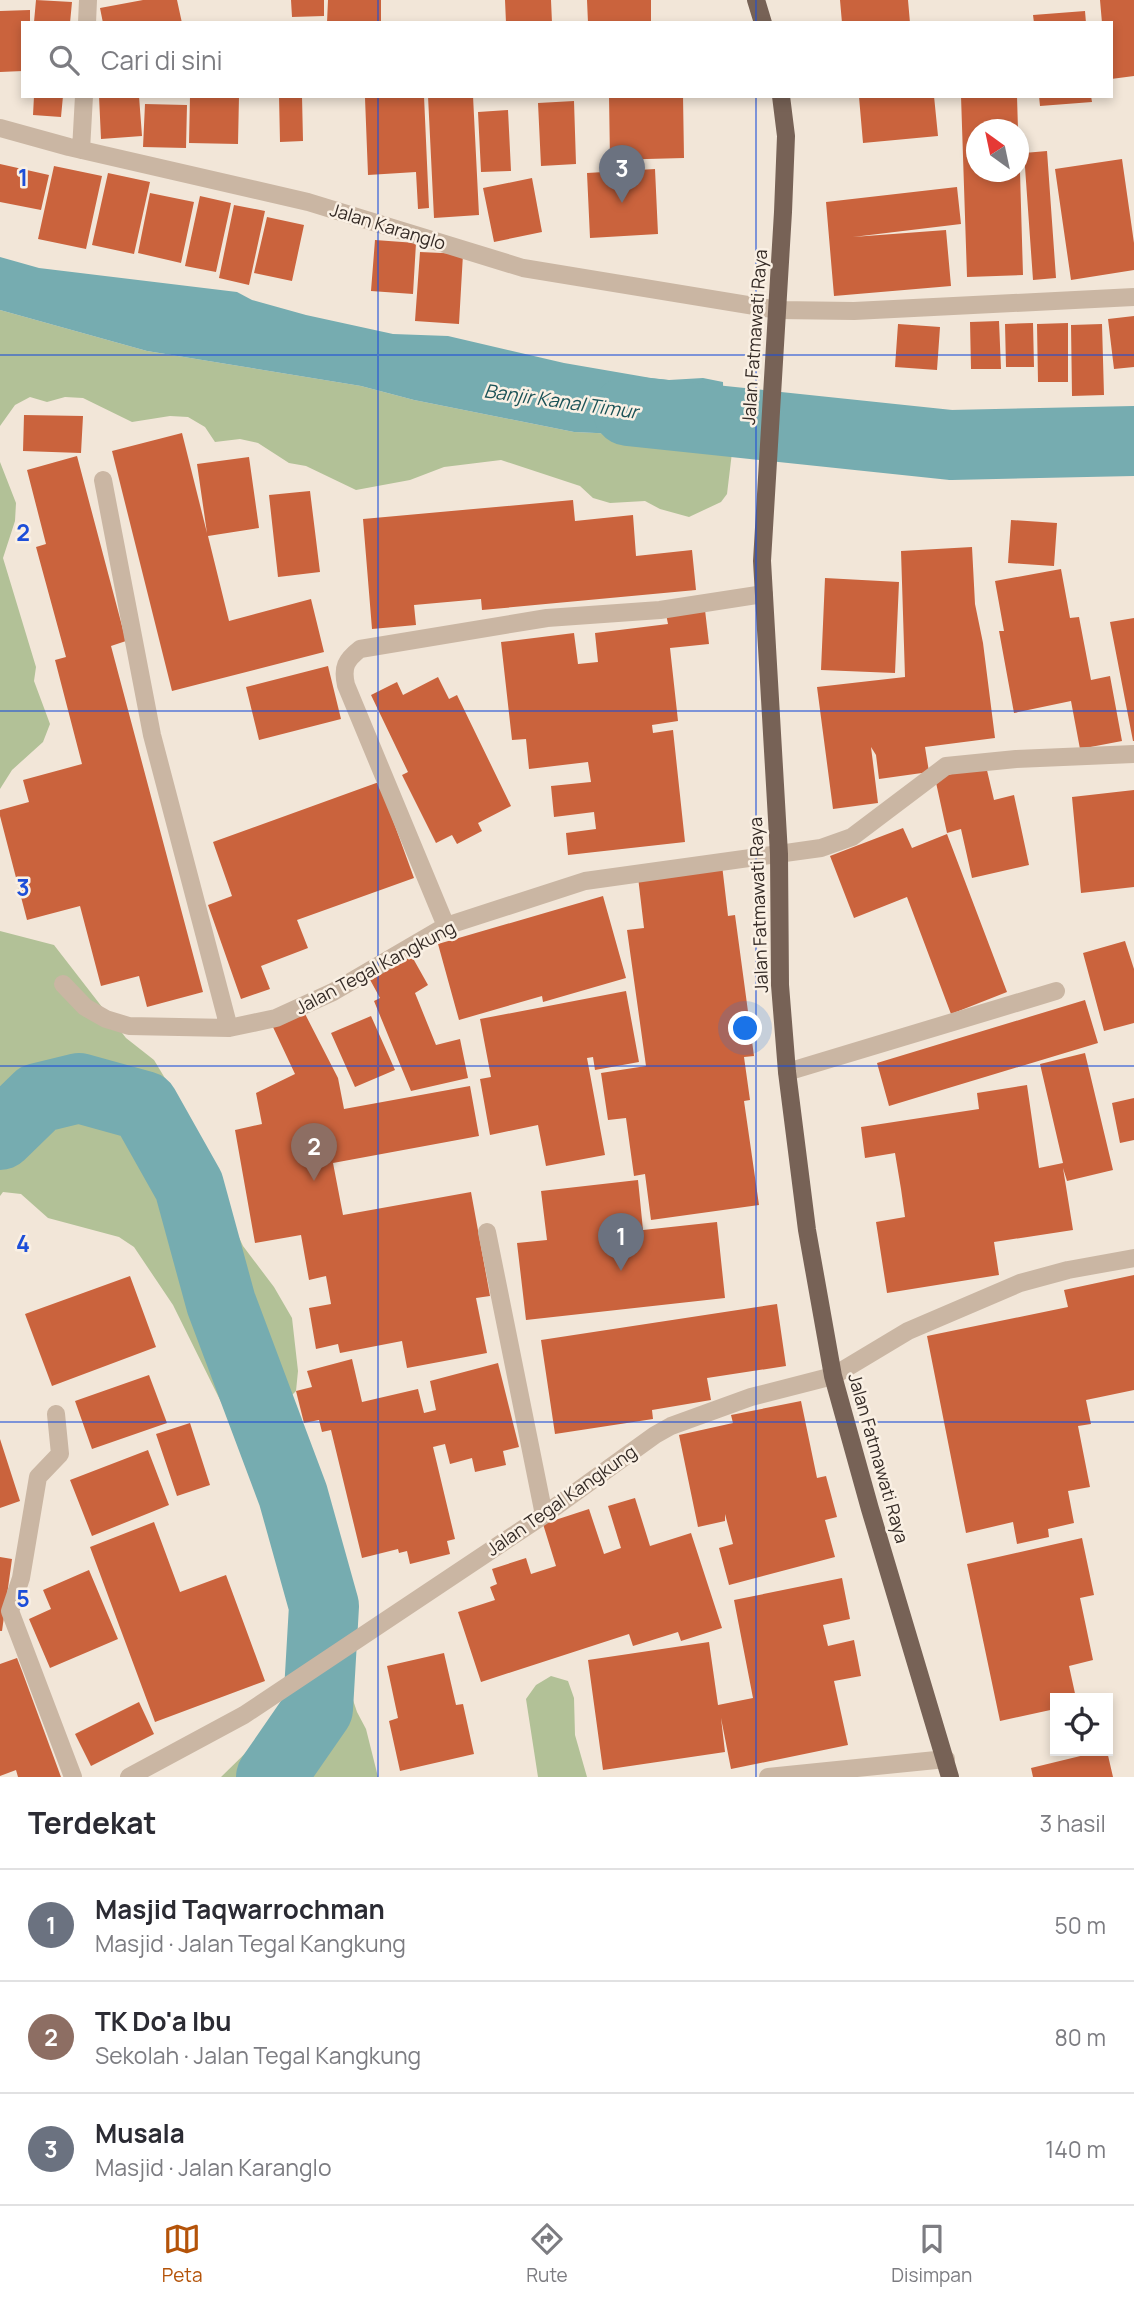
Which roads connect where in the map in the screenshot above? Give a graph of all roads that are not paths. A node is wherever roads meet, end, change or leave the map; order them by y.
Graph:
1 (88, 0) edge
2 (756, 0) edge
3 (87, 21) edge
4 (762, 21) edge
5 (84, 98) edge
6 (781, 98) edge
7 (0, 128) edge
8 (81, 150) junction
9 (1134, 297) edge
10 (778, 310) junction
11 (103, 480) dead end
12 (764, 594) junction
13 (1134, 754) edge
14 (779, 854) junction
15 (446, 926) junction
16 (63, 984) dead end
17 (1056, 991) dead end
18 (229, 1028) junction
19 (787, 1072) junction
20 (487, 1232) dead end
21 (1134, 1258) edge
22 (833, 1376) junction
23 (57, 1414) dead end
24 (544, 1515) junction
25 (948, 1768) edge
26 (73, 1777) edge
27 (129, 1777) edge
28 (768, 1777) edge

1 - 3 street
2 - 4 main road
5 - 8 street
6 - 10 main road, Jalan Fatmawati Raya
7 - 8 street, Jalan Karanglo
8 - 10 street, Jalan Karanglo
9 - 10 street, Jalan Karanglo
10 - 12 main road, Jalan Fatmawati Raya
11 - 18 street
12 - 14 main road, Jalan Fatmawati Raya
12 - 15 street
13 - 14 street, Jalan Tegal Kangkung
14 - 15 street, Jalan Tegal Kangkung
14 - 19 main road, Jalan Fatmawati Raya
15 - 18 street, Jalan Tegal Kangkung
16 - 18 street, Jalan Tegal Kangkung
17 - 19 street
19 - 22 main road, Jalan Fatmawati Raya
20 - 24 street
21 - 22 street, Jalan Tegal Kangkung
22 - 24 street, Jalan Tegal Kangkung
22 - 25 main road, Jalan Fatmawati Raya
23 - 26 street
24 - 27 street, Jalan Tegal Kangkung
25 - 28 street

